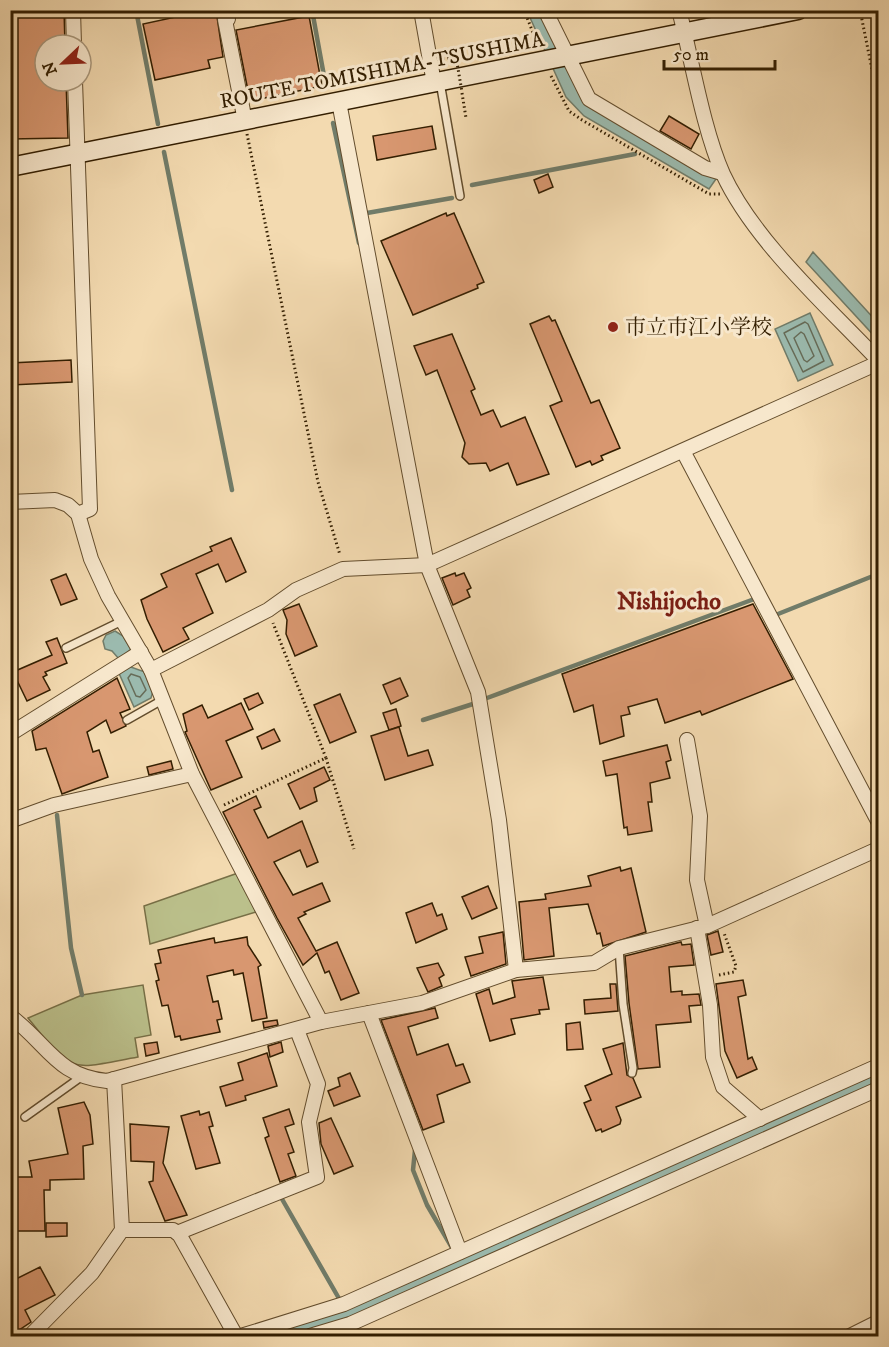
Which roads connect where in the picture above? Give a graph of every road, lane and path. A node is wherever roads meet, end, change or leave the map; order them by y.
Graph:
1 (73, 10) edge
2 (226, 10) edge
3 (420, 10) edge
4 (545, 10) edge
5 (679, 10) edge
6 (798, 10) edge
7 (860, 10) edge
8 (74, 33) edge
9 (685, 34) junction
10 (568, 56) junction
11 (456, 57) dead end
12 (437, 82) junction
13 (75, 93) edge
14 (879, 99) edge
15 (339, 102) junction
16 (466, 118) dead end
17 (244, 121) junction
18 (77, 155) junction
19 (10, 167) edge
20 (722, 173) junction
21 (460, 196) dead end
22 (879, 361) edge
23 (682, 451) junction
24 (10, 502) edge
25 (78, 514) junction
26 (427, 565) junction
27 (344, 569) junction
28 (268, 610) junction
29 (122, 621) junction
30 (66, 648) dead end
31 (141, 652) junction
32 (151, 670) junction
33 (164, 699) junction
34 (127, 720) dead end
35 (10, 734) edge
36 (687, 740) dead end
37 (326, 758) junction
38 (192, 774) junction
39 (210, 812) junction
40 (10, 821) edge
41 (879, 821) edge
42 (354, 849) dead end
43 (879, 849) edge
44 (708, 925) junction
45 (619, 948) junction
46 (516, 970) junction
47 (705, 978) junction
48 (369, 1013) junction
49 (10, 1016) edge
50 (321, 1022) junction
51 (297, 1030) junction
52 (879, 1066) edge
53 (632, 1073) dead end
54 (81, 1077) junction
55 (114, 1079) junction
56 (879, 1089) edge
57 (25, 1117) dead end
58 (760, 1119) junction
59 (122, 1230) junction
60 (177, 1233) junction
61 (460, 1252) junction
62 (879, 1322) edge
63 (30, 1336) edge
64 (236, 1336) edge
65 (241, 1336) edge
66 (310, 1336) edge
67 (850, 1336) edge

1 - 8 street
2 - 17 street
3 - 12 street
4 - 10 street
5 - 9 street
6 - 9 main road, ROUTE TOMISHIMA-TSUSHIMA
7 - 14 path
9 - 10 main road, ROUTE TOMISHIMA-TSUSHIMA
9 - 20 street
10 - 12 main road, ROUTE TOMISHIMA-TSUSHIMA
10 - 20 street
11 - 16 path, bridge
12 - 15 main road, ROUTE TOMISHIMA-TSUSHIMA
12 - 21 lane
13 - 18 street
15 - 17 main road, ROUTE TOMISHIMA-TSUSHIMA
15 - 26 street
17 - 18 main road, ROUTE TOMISHIMA-TSUSHIMA
17 - 27 path
18 - 19 main road, ROUTE TOMISHIMA-TSUSHIMA
18 - 25 street
20 - 22 street
22 - 23 street
23 - 26 street
23 - 41 street
24 - 25 street
25 - 29 street
26 - 27 street
26 - 46 street
27 - 28 street
28 - 32 street
28 - 37 path
29 - 30 lane
29 - 31 street
31 - 32 street
31 - 35 street
32 - 33 street
33 - 34 lane
33 - 38 street
36 - 44 street
37 - 39 path
37 - 42 path
38 - 39 street
38 - 40 street
39 - 50 street
43 - 44 street
44 - 45 street
44 - 47 street
44 - 47 path
45 - 46 street
45 - 53 lane
46 - 48 street
47 - 58 street
48 - 50 street
48 - 61 street
49 - 54 street
50 - 51 street
51 - 55 street
51 - 60 street
52 - 58 street
54 - 55 street
54 - 57 lane
55 - 59 street
56 - 66 street
58 - 61 street
59 - 60 street
59 - 63 street
60 - 64 street
61 - 65 street
62 - 67 street

